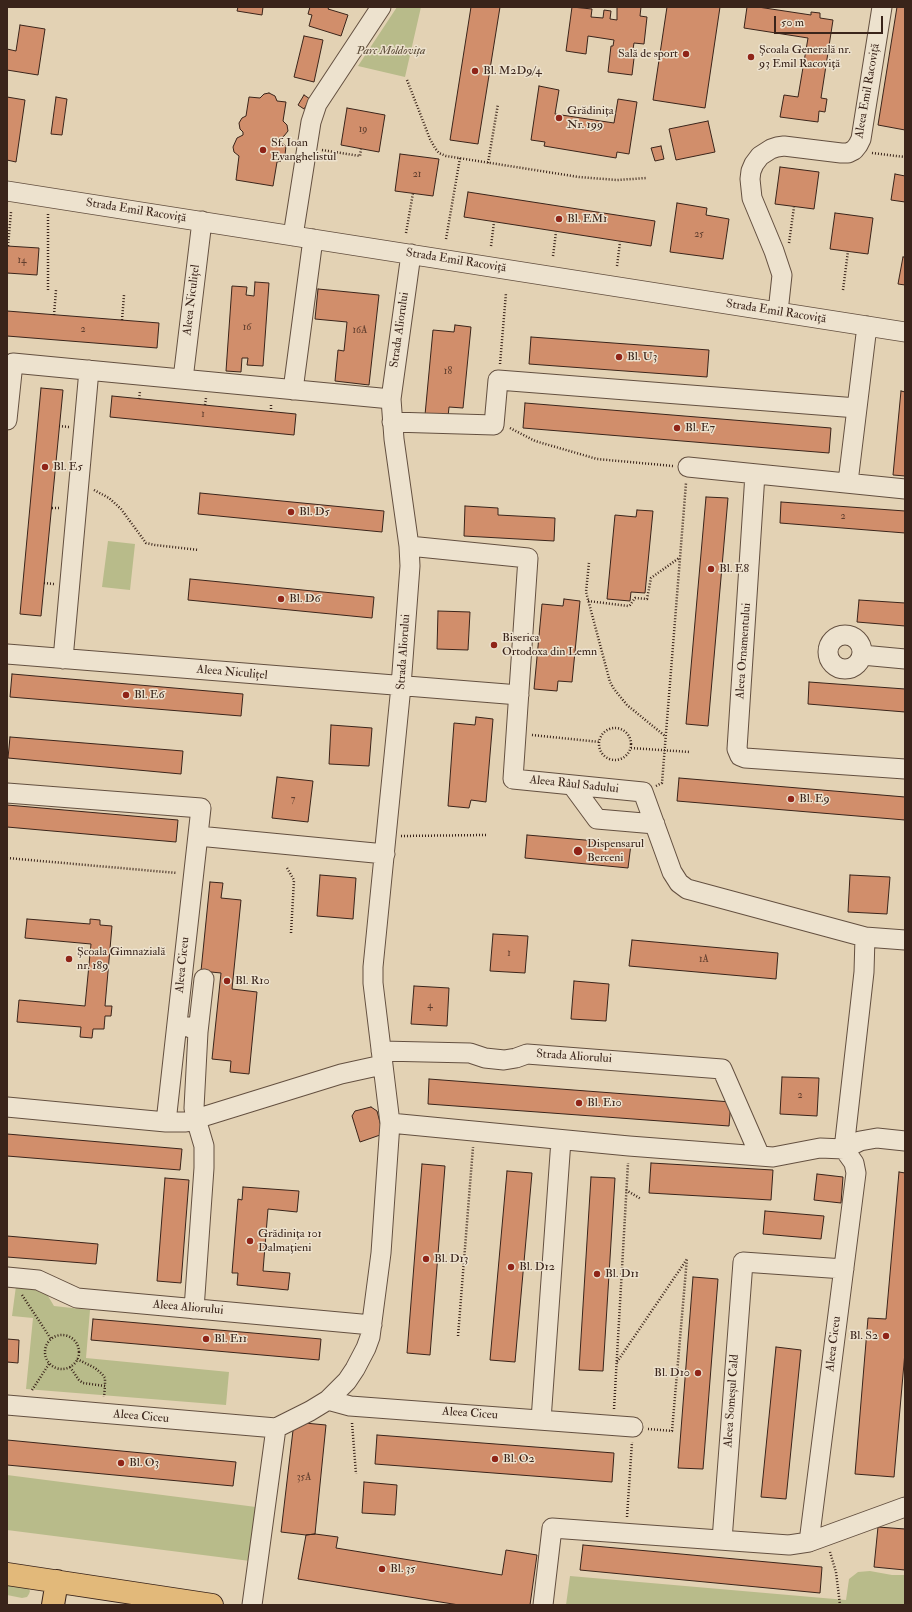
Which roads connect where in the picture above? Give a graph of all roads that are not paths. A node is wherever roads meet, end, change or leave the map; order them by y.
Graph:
1 (381, 7) edge
2 (882, 7) edge
3 (7, 191) edge
4 (202, 222) junction
5 (293, 236) junction
6 (313, 239) junction
7 (411, 254) junction
8 (778, 312) junction
9 (867, 326) junction
10 (905, 332) edge
11 (89, 370) junction
12 (183, 379) junction
13 (293, 390) junction
14 (391, 399) junction
15 (857, 408) junction
16 (7, 420) edge
17 (392, 422) junction
18 (688, 467) road end
19 (755, 474) junction
20 (848, 482) junction
21 (905, 489) edge
22 (409, 546) junction
23 (7, 654) edge
24 (862, 655) dead end
25 (63, 659) junction
26 (905, 659) edge
27 (401, 686) junction
28 (519, 695) junction
29 (905, 769) edge
30 (572, 785) junction
31 (7, 793) edge
32 (655, 824) junction
33 (198, 836) junction
34 (386, 845) junction
35 (865, 937) junction
36 (905, 940) edge
37 (204, 979) dead end
38 (177, 1026) junction
39 (198, 1032) junction
40 (382, 1058) junction
41 (7, 1108) edge
42 (196, 1120) junction
43 (166, 1122) junction
44 (390, 1123) junction
45 (561, 1140) junction
46 (905, 1141) edge
47 (844, 1149) junction
48 (760, 1156) junction
49 (844, 1269) junction
50 (9, 1277) edge
51 (194, 1309) junction
52 (372, 1325) junction
53 (328, 1400) junction
54 (14, 1406) edge
55 (541, 1420) junction
56 (276, 1428) junction
57 (633, 1428) road end
58 (905, 1507) edge
59 (817, 1539) junction
60 (722, 1540) junction
61 (7, 1574) edge
62 (57, 1582) junction
63 (53, 1605) edge
64 (212, 1605) edge
65 (252, 1605) edge
66 (543, 1605) edge

1 - 5 street
2 - 8 street, Aleea Emil Racoviță
3 - 4 street, Strada Emil Racoviță
4 - 5 street, Strada Emil Racoviță
4 - 12 street, Aleea Niculițel
5 - 6 street, Strada Emil Racoviță
6 - 7 street, Strada Emil Racoviță
6 - 13 street
7 - 8 street, Strada Emil Racoviță
7 - 14 street, Strada Aliorului
8 - 9 street, Strada Emil Racoviță
9 - 10 street, Strada Emil Racoviță
9 - 15 street
11 - 12 street
11 - 16 street
11 - 25 street
12 - 13 street
13 - 14 street
14 - 17 street, Strada Aliorului
15 - 17 street
15 - 20 street
17 - 22 street, Strada Aliorului
18 - 19 street
19 - 20 street
19 - 29 street, Aleea Ornamentului
20 - 21 street
22 - 27 street, Strada Aliorului
22 - 28 street, Aleea Râul Sadului
23 - 25 street, Aleea Niculițel
24 - 26 street
25 - 27 street, Aleea Niculițel
27 - 28 street, Aleea Niculițel
27 - 34 street, Strada Aliorului
28 - 30 street, Aleea Râul Sadului
30 - 32 street
30 - 32 street, Aleea Râul Sadului
31 - 33 street, Aleea Ciceu
32 - 35 street
33 - 34 street
33 - 38 street, Aleea Ciceu
34 - 40 street, Strada Aliorului
35 - 36 street
35 - 47 street
37 - 39 street
38 - 39 street
38 - 43 street, Aleea Ciceu
39 - 42 street
40 - 42 street
40 - 44 street, Strada Aliorului
40 - 48 street, Strada Aliorului
41 - 43 street
42 - 43 street
42 - 51 street
44 - 45 street
44 - 52 street
45 - 48 street
45 - 55 street
46 - 47 street
47 - 48 street
47 - 49 street, Aleea Ciceu
49 - 59 street, Aleea Ciceu
49 - 60 street, Aleea Someșul Cald
50 - 51 street, Aleea Aliorului
51 - 52 street, Aleea Aliorului
52 - 53 street
53 - 55 street, Aleea Ciceu
53 - 56 street
54 - 56 street, Aleea Ciceu
55 - 57 street, Aleea Ciceu
56 - 65 street
58 - 59 street
59 - 60 street
60 - 66 street
61 - 62 main road
62 - 63 main road
62 - 64 main road

